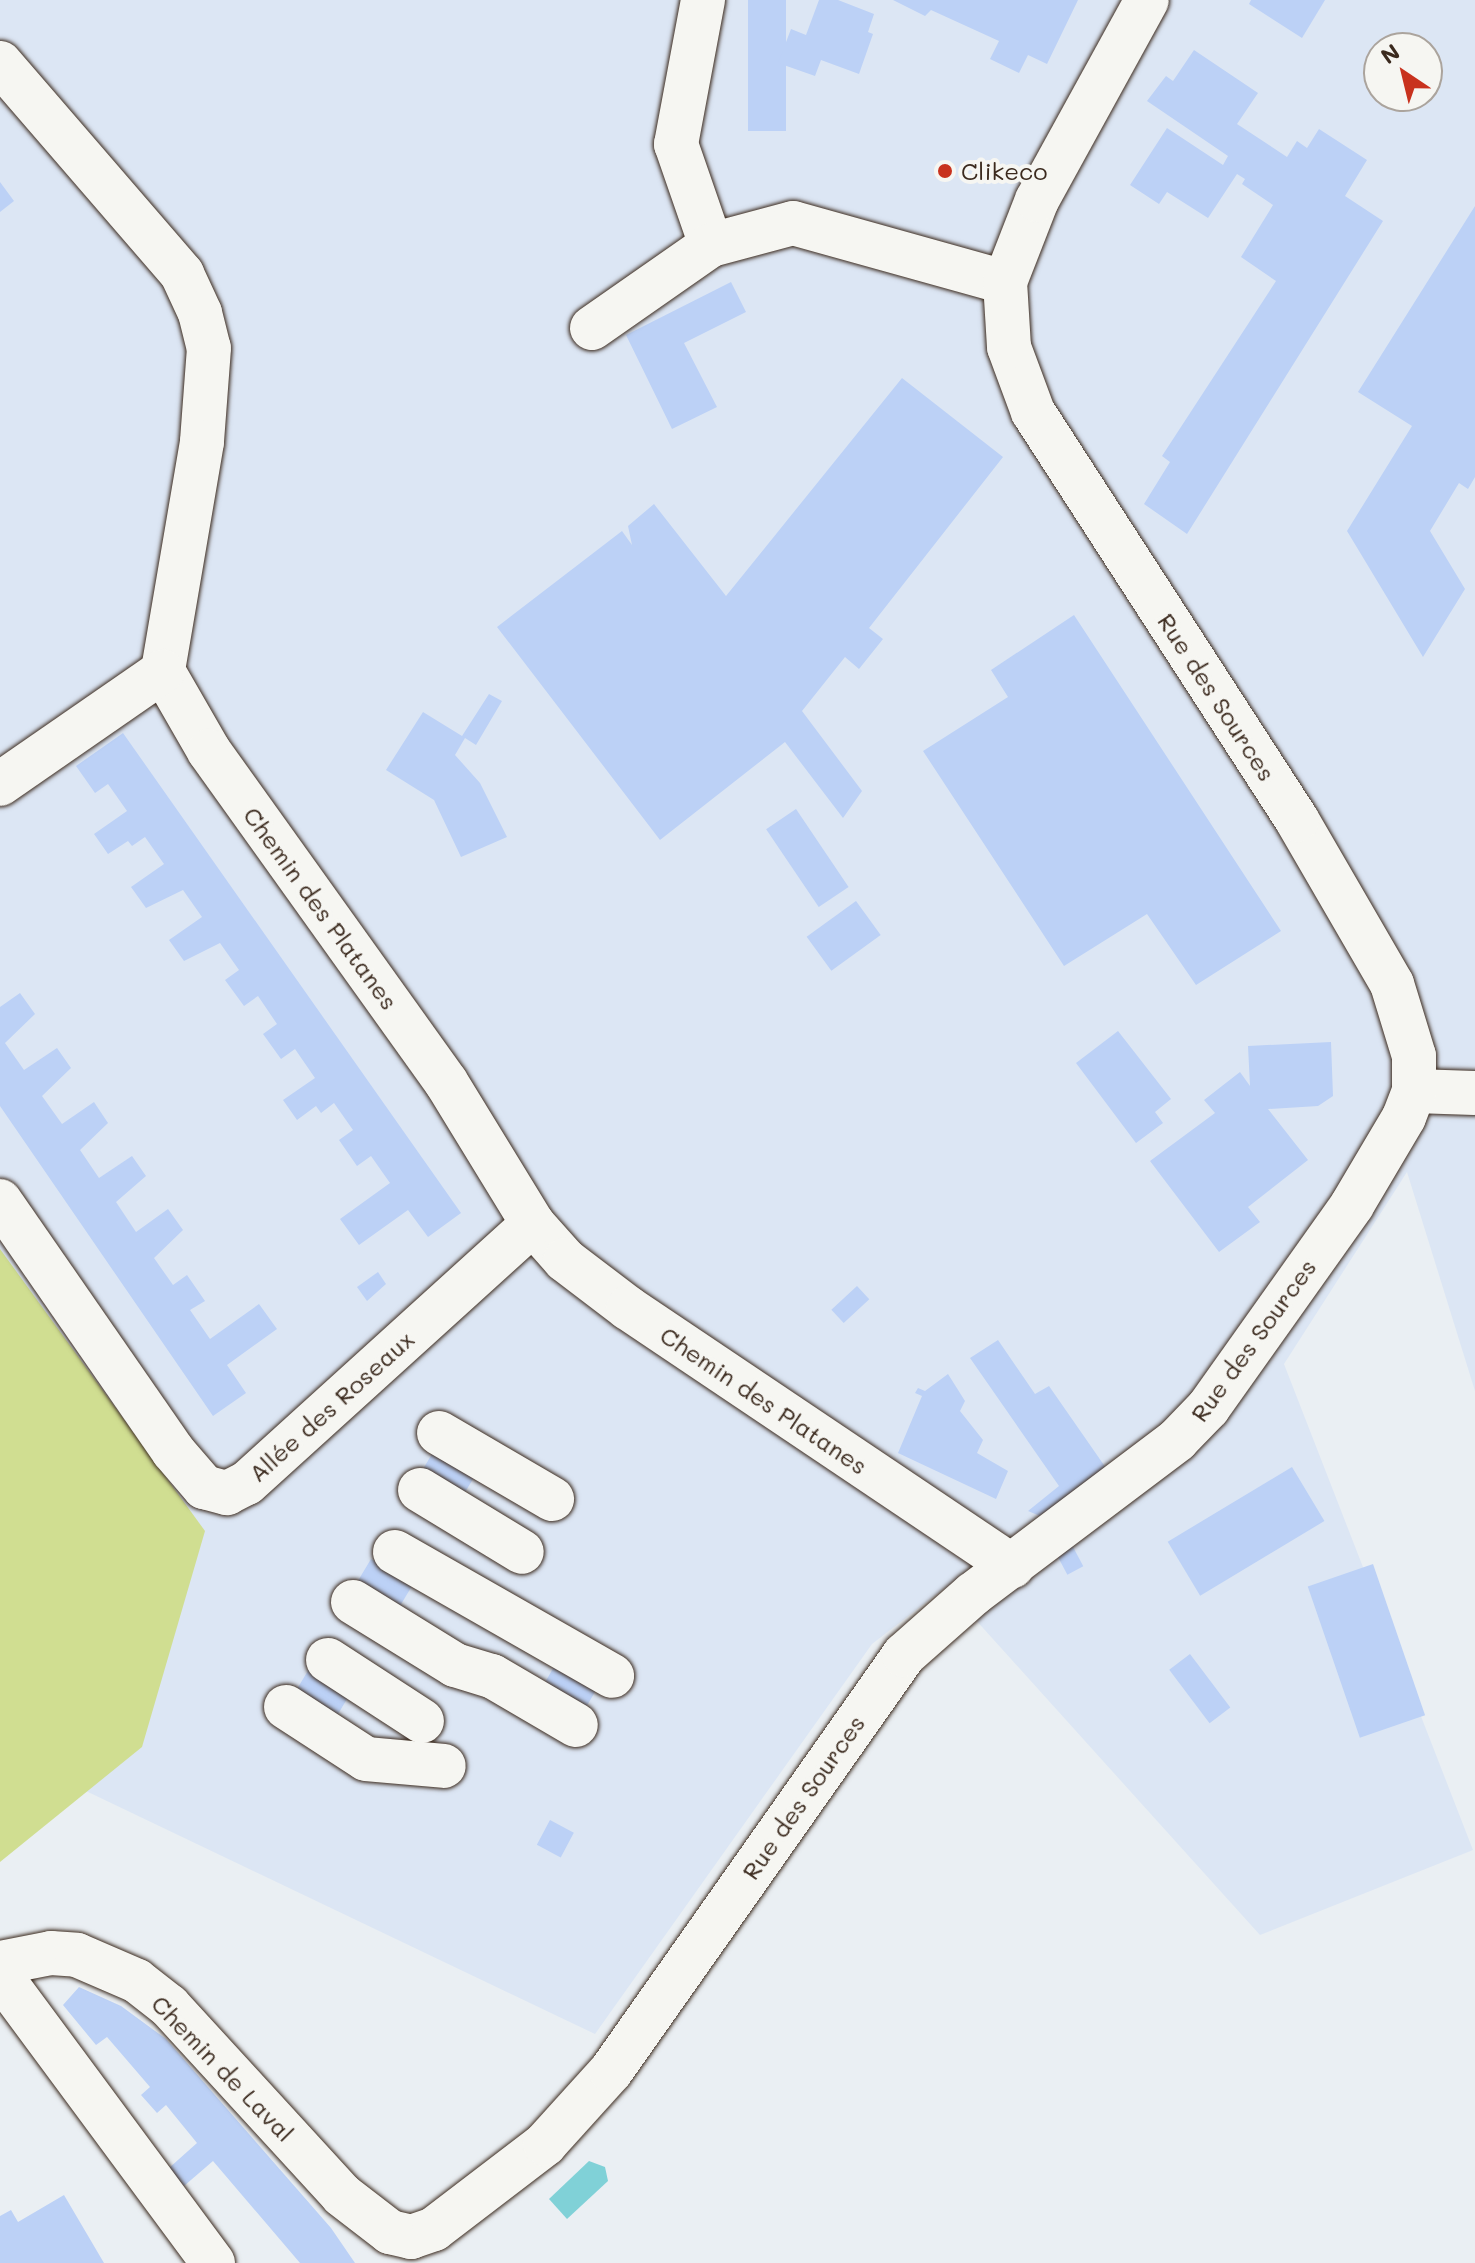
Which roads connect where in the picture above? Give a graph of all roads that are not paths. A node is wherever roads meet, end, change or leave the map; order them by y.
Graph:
1 (703, 0) edge
2 (1147, 0) edge
3 (0, 63) edge
4 (711, 245) junction
5 (1005, 282) junction
6 (592, 328) dead end
7 (163, 671) junction
8 (0, 784) edge
9 (1414, 1091) junction
10 (1475, 1093) edge
11 (0, 1201) edge
12 (533, 1224) junction
13 (439, 1433) dead end
14 (420, 1490) dead end
15 (552, 1499) dead end
16 (395, 1552) dead end
17 (522, 1552) dead end
18 (1012, 1566) junction
19 (353, 1602) dead end
20 (328, 1660) dead end
21 (612, 1676) dead end
22 (286, 1707) dead end
23 (422, 1721) dead end
24 (576, 1725) dead end
25 (444, 1766) dead end
26 (0, 1963) edge
27 (0, 1975) edge
28 (391, 2248) edge
29 (213, 2263) edge

1 - 4 street
2 - 5 street, Rue des Sources
3 - 7 street
4 - 5 street
4 - 6 street
5 - 9 street, Rue des Sources
7 - 8 street
7 - 12 street, Chemin des Platanes
9 - 10 street
9 - 18 street, Rue des Sources
11 - 12 street, Allée des Roseaux
12 - 18 street, Chemin des Platanes
13 - 15 street
14 - 17 street
16 - 21 street
18 - 28 street, Rue des Sources
19 - 24 street
20 - 23 street
22 - 25 street
26 - 28 street, Chemin de Laval
27 - 29 street

